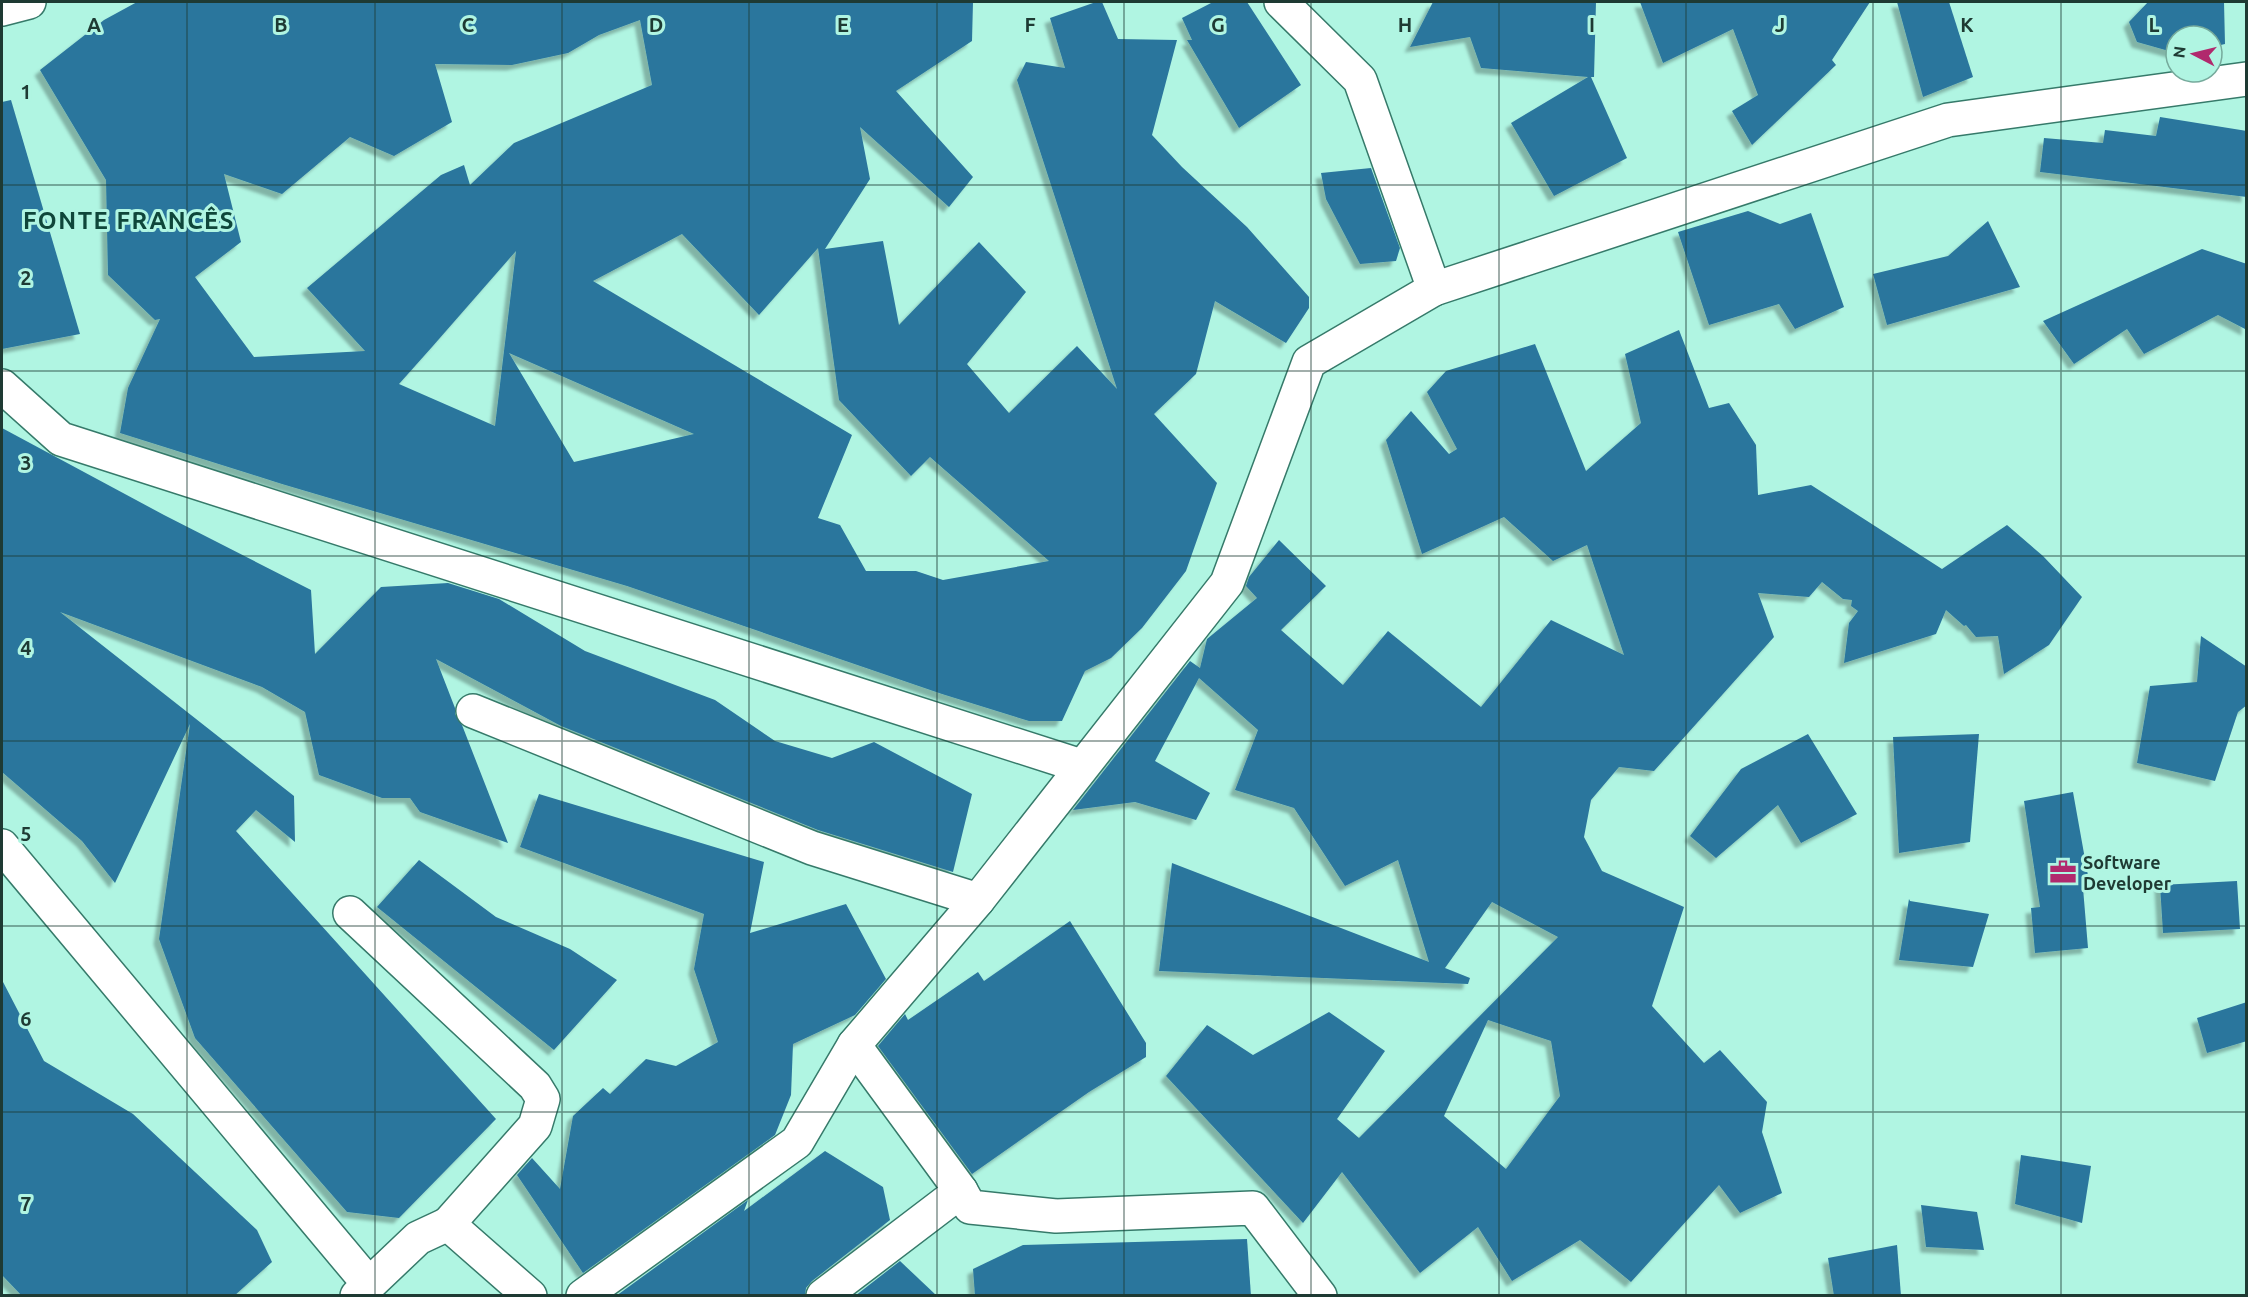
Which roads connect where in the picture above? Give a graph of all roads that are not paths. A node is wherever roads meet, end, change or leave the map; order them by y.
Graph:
1 (29, 2) edge
2 (1281, 2) edge
3 (2, 9) edge
4 (2247, 79) edge
5 (1434, 289) junction
6 (2, 386) edge
7 (473, 711) dead end
8 (1081, 766) junction
9 (2, 846) edge
10 (978, 900) junction
11 (350, 913) dead end
12 (854, 1045) junction
13 (961, 1191) junction
14 (448, 1224) junction
15 (363, 1289) edge
16 (530, 1296) edge
17 (583, 1296) edge
18 (823, 1296) edge
19 (1320, 1296) edge

1 - 3 street
2 - 5 street
4 - 5 street
5 - 8 street
6 - 8 street
7 - 10 street
8 - 10 street
9 - 15 street
10 - 12 street
11 - 14 street
12 - 13 street
12 - 17 street
13 - 18 street
13 - 19 street
14 - 15 street
14 - 16 street

